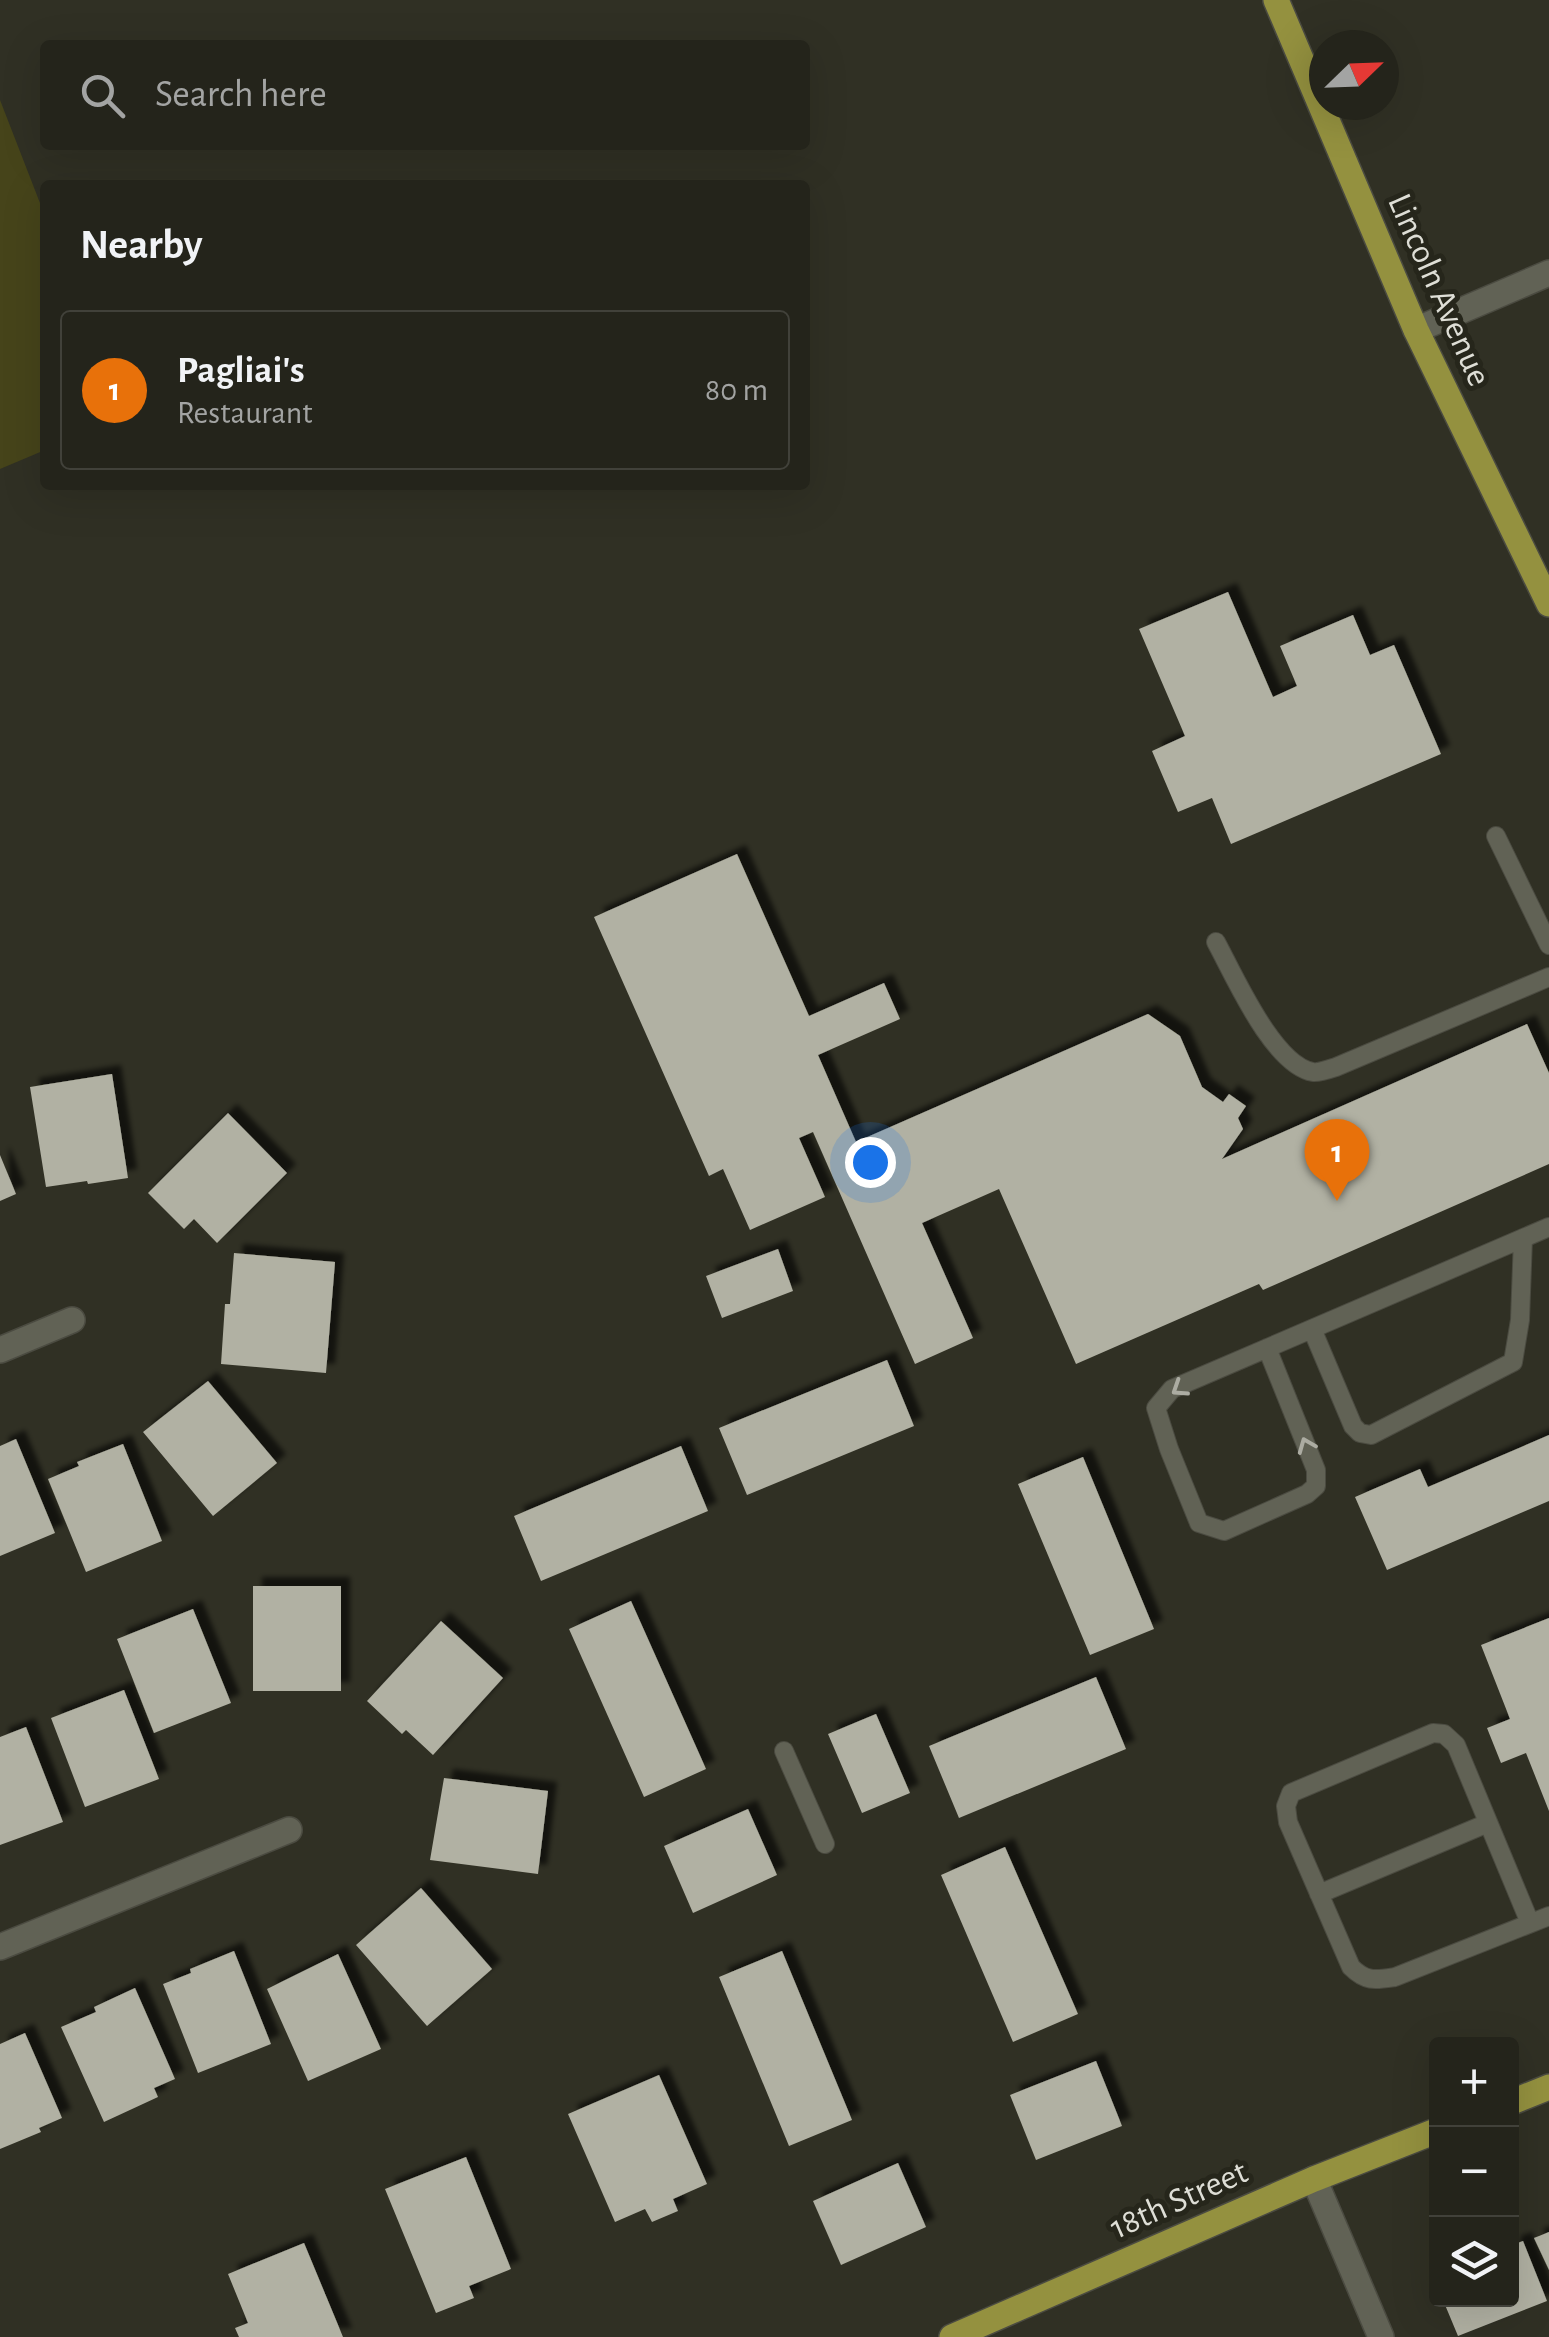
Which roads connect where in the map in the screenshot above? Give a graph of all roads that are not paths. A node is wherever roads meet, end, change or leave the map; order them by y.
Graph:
1 (1276, 0) edge
2 (1549, 273) edge
3 (1416, 330) junction
4 (1549, 604) edge
5 (1496, 836) dead end
6 (1216, 942) dead end
7 (1549, 945) edge
8 (1549, 976) edge
9 (1549, 1227) edge
10 (1523, 1238) junction
11 (72, 1320) dead end
12 (1312, 1328) junction
13 (1267, 1348) junction
14 (0, 1350) edge
15 (784, 1751) dead end
16 (1488, 1823) junction
17 (289, 1830) dead end
18 (825, 1844) dead end
19 (1319, 1894) junction
20 (1549, 1916) edge
21 (1530, 1923) junction
22 (0, 1946) edge
23 (1549, 2088) edge
24 (1519, 2099) edge
25 (1429, 2134) edge
26 (1314, 2179) junction
27 (952, 2337) edge
28 (1381, 2337) edge

1 - 3 main road, Lincoln Avenue
2 - 3 street
3 - 4 main road, Lincoln Avenue
5 - 7 lane
6 - 8 lane
9 - 10 lane
10 - 12 lane
10 - 12 lane
11 - 14 street
12 - 13 lane
13 -> 13 lane
15 - 18 lane
16 - 19 lane
16 - 19 lane
16 - 21 lane
17 - 22 street
19 - 21 lane
20 - 21 lane
23 - 24 main road
25 - 26 main road, 18th Street
26 - 27 main road, 18th Street
26 - 28 street

